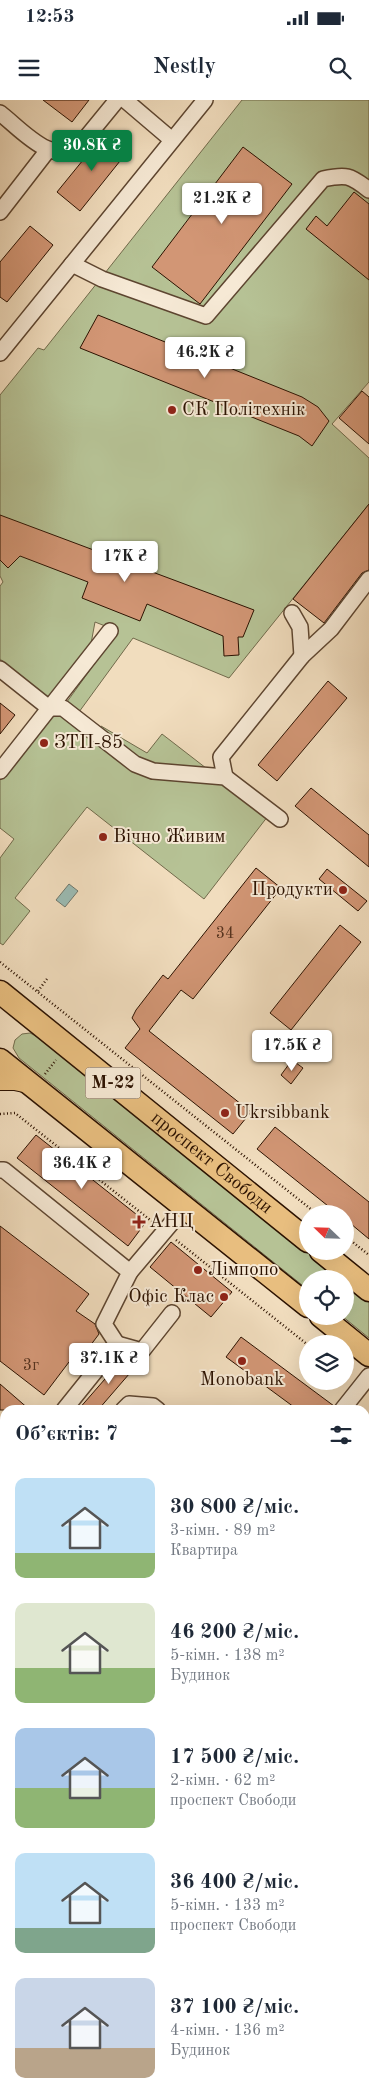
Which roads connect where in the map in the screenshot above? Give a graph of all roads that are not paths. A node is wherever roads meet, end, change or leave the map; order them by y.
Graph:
1 (117, 100) edge
2 (125, 100) edge
3 (206, 100) edge
4 (0, 113) edge
5 (172, 140) junction
6 (48, 150) junction
7 (369, 190) edge
8 (0, 212) edge
9 (72, 264) junction
10 (0, 353) edge
11 (369, 579) edge
12 (292, 613) dead end
13 (110, 631) dead end
14 (302, 656) junction
15 (0, 669) edge
16 (49, 708) junction
17 (0, 771) edge
18 (225, 777) junction
19 (280, 819) dead end
20 (1, 994) edge
21 (0, 1060) edge
22 (0, 1080) edge
23 (36, 1080) junction
24 (0, 1170) edge
25 (185, 1207) junction
26 (299, 1233) edge
27 (332, 1260) edge
28 (130, 1272) junction
29 (369, 1290) edge
30 (299, 1299) edge
31 (172, 1313) dead end
32 (332, 1325) edge
33 (117, 1344) junction
34 (369, 1355) edge
35 (369, 1376) edge
36 (68, 1405) edge
37 (128, 1405) edge
38 (141, 1405) edge
39 (346, 1405) edge

1 - 6 street
2 - 5 street
3 - 5 street
4 - 6 street
5 - 9 street
6 - 8 street
7 - 9 street
9 - 10 street
11 - 14 street
12 - 14 street
13 - 16 street
14 - 18 street
15 - 16 street
16 - 17 street
16 - 18 street
18 - 19 street
20 - 26 highway, проспект Свободи / М-22
21 - 23 highway, М-22
22 - 23 main road
23 - 25 highway, М-22
24 - 28 street
25 - 28 street
25 - 30 highway, М-22
27 - 29 highway
28 - 33 street
31 - 33 street
32 - 34 highway
33 - 36 street
35 - 39 street
37 - 38 street

